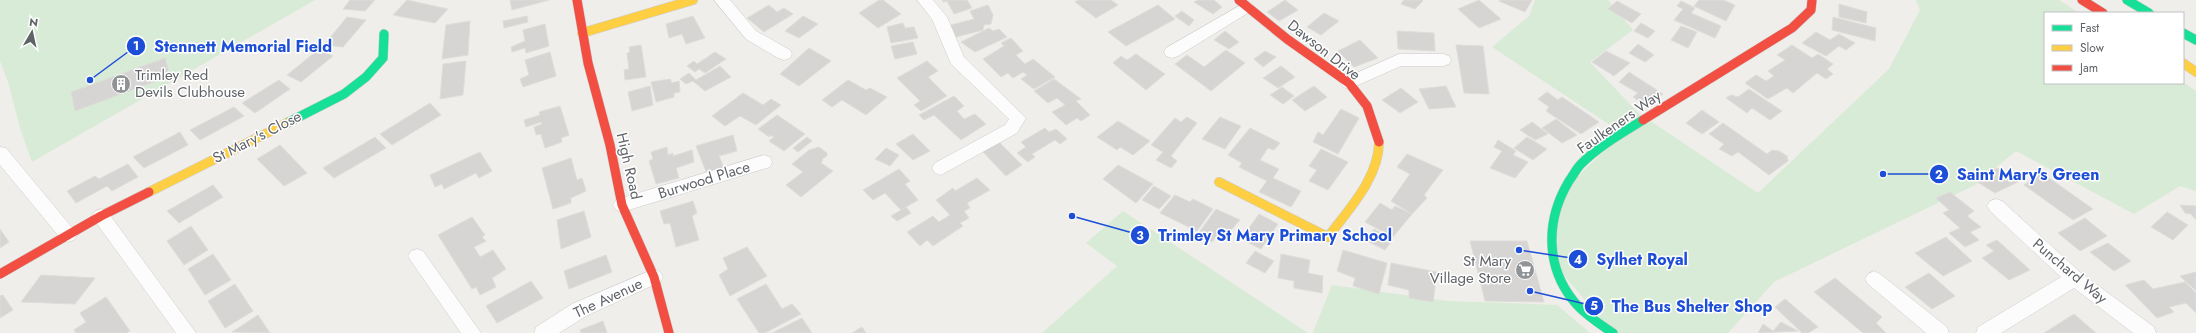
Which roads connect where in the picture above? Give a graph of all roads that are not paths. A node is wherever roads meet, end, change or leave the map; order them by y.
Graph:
1 (577, 0) edge
2 (693, 0) edge
3 (722, 0) edge
4 (925, 0) edge
5 (1812, 0) edge
6 (2082, 0) edge
7 (2127, 0) edge
8 (1243, 3) edge
9 (2101, 12) edge
10 (2147, 12) edge
11 (582, 33) junction
12 (384, 34) dead end
13 (2184, 34) edge
14 (2196, 40) edge
15 (1172, 52) dead end
16 (784, 54) dead end
17 (1443, 60) dead end
18 (2184, 64) edge
19 (2196, 72) edge
20 (1349, 83) junction
21 (0, 153) edge
22 (764, 162) dead end
23 (941, 168) dead end
24 (1220, 182) dead end
25 (622, 205) junction
26 (1996, 206) dead end
27 (102, 216) junction
28 (68, 235) junction
29 (417, 256) dead end
30 (0, 274) edge
31 (654, 277) junction
32 (1874, 278) dead end
33 (2075, 278) junction
34 (187, 333) edge
35 (472, 333) edge
36 (543, 333) edge
37 (669, 333) edge
38 (1613, 333) edge
39 (1940, 333) edge
40 (1985, 333) edge
41 (2147, 333) edge

1 - 11 main road, High Road
2 - 11 main road
3 - 16 street
4 - 23 street
5 - 38 main road, Faulkeners Way
6 - 9 main road
7 - 10 main road
8 - 15 street
8 - 20 main road, Dawson Drive
11 - 25 main road, High Road
12 - 27 main road, St Mary's Close
13 - 14 main road
17 - 20 street
18 - 19 main road
20 - 24 main road, Dawson Drive
21 - 28 street
22 - 25 street, Burwood Place
25 - 31 main road, High Road
26 - 33 street, Punchard Way
27 - 28 main road, St Mary's Close
27 - 34 street
28 - 30 main road, St Mary's Close
29 - 35 street
31 - 36 street, The Avenue
31 - 37 main road, High Road
32 - 39 street
33 - 40 street
33 - 41 street, Punchard Way

